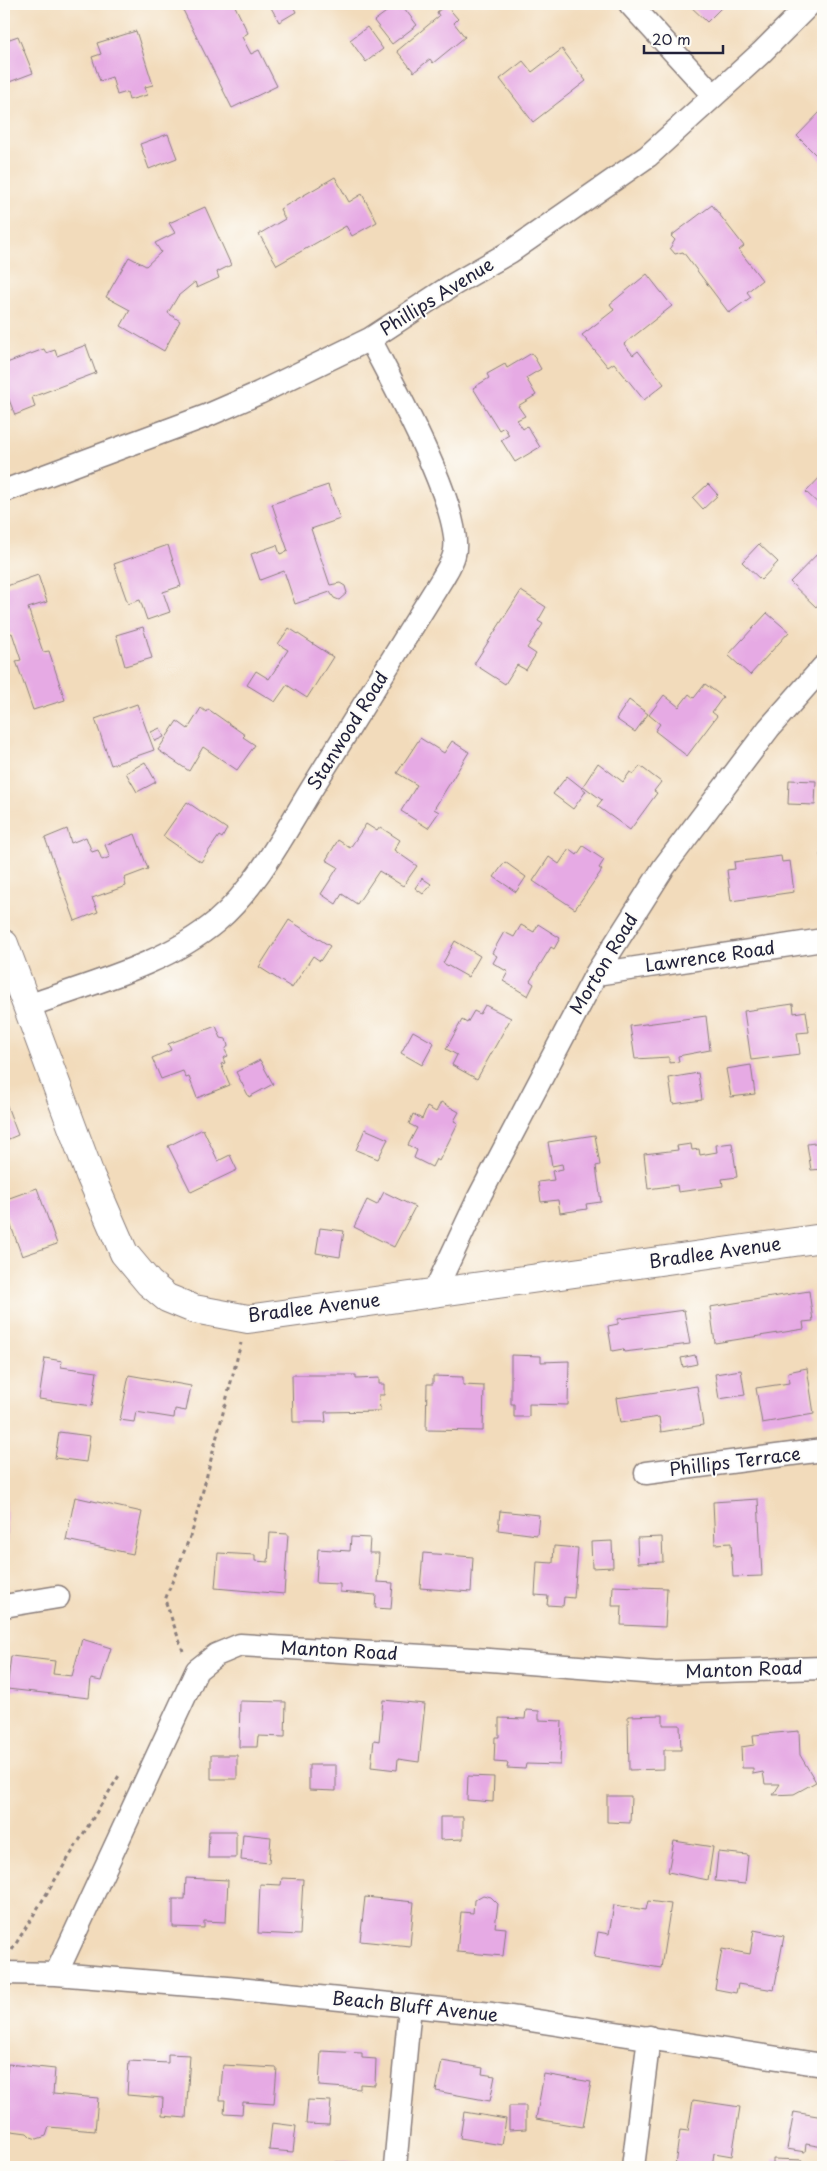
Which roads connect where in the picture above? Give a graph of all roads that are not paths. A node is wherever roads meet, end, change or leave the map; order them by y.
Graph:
1 (630, 4) edge
2 (810, 4) edge
3 (714, 96) junction
4 (370, 339) junction
5 (4, 491) edge
6 (823, 667) edge
7 (823, 940) edge
8 (4, 944) edge
9 (596, 974) junction
10 (28, 1006) junction
11 (823, 1238) edge
12 (434, 1293) junction
13 (823, 1450) edge
14 (646, 1473) dead end
15 (58, 1597) dead end
16 (4, 1606) edge
17 (823, 1668) edge
18 (6, 1964) edge
19 (56, 1974) junction
20 (410, 2006) junction
21 (649, 2037) junction
22 (823, 2064) edge
23 (395, 2167) edge
24 (633, 2167) edge

1 - 3 street
2 - 3 street, Phillips Avenue
3 - 4 street, Phillips Avenue
4 - 5 street, Phillips Avenue
4 - 10 street, Stanwood Road
6 - 9 street, Morton Road
7 - 9 street, Lawrence Road
8 - 10 street, Bradlee Avenue
9 - 12 street, Morton Road
10 - 12 street, Bradlee Avenue
11 - 12 street, Bradlee Avenue
13 - 14 street, Phillips Terrace
15 - 16 street
17 - 19 street, Manton Road
18 - 19 street, Beach Bluff Avenue
19 - 20 street, Beach Bluff Avenue
20 - 21 street, Beach Bluff Avenue
20 - 23 street
21 - 22 street, Beach Bluff Avenue
21 - 24 street

